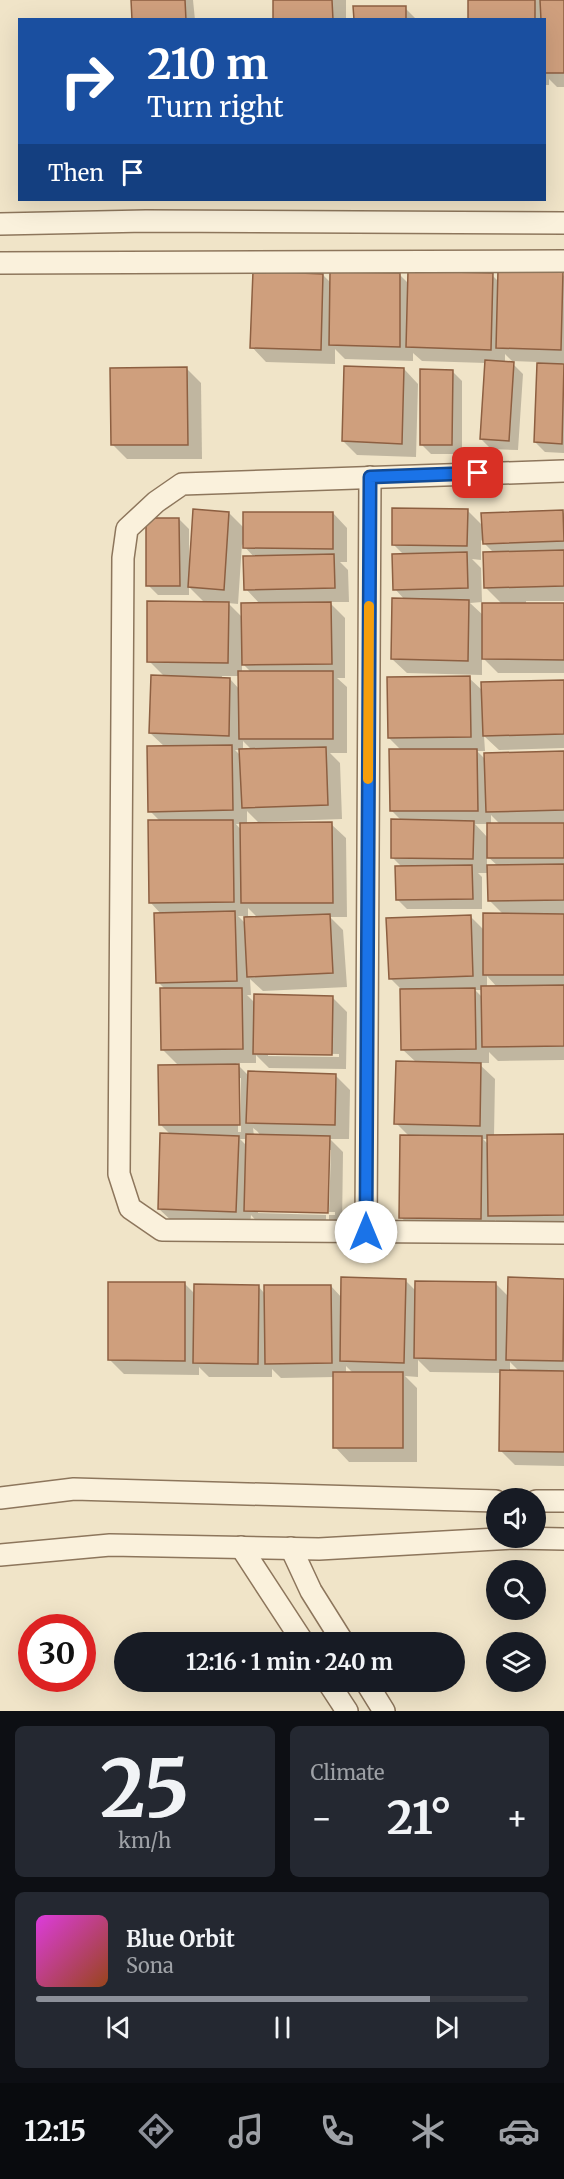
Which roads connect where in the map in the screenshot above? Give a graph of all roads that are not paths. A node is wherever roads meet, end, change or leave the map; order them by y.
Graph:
1 (564, 223) edge
2 (0, 224) edge
3 (564, 261) edge
4 (0, 263) edge
5 (564, 471) edge
6 (370, 477) junction
7 (366, 1232) junction
8 (564, 1233) edge
9 (0, 1498) edge
10 (486, 1501) edge
11 (546, 1501) edge
12 (564, 1501) edge
13 (564, 1539) edge
14 (241, 1547) junction
15 (291, 1548) junction
16 (0, 1555) edge
17 (296, 1632) edge
18 (337, 1632) edge
19 (335, 1692) edge
20 (372, 1692) edge
21 (347, 1711) edge
22 (384, 1711) edge

1 - 2 street
3 - 4 street
5 - 6 street
6 - 7 street
6 - 7 street
7 - 8 street
9 - 10 street
11 - 12 street
13 - 15 street
14 - 15 street
14 - 16 street
14 - 17 street
15 - 18 street
19 - 21 street
20 - 22 street

